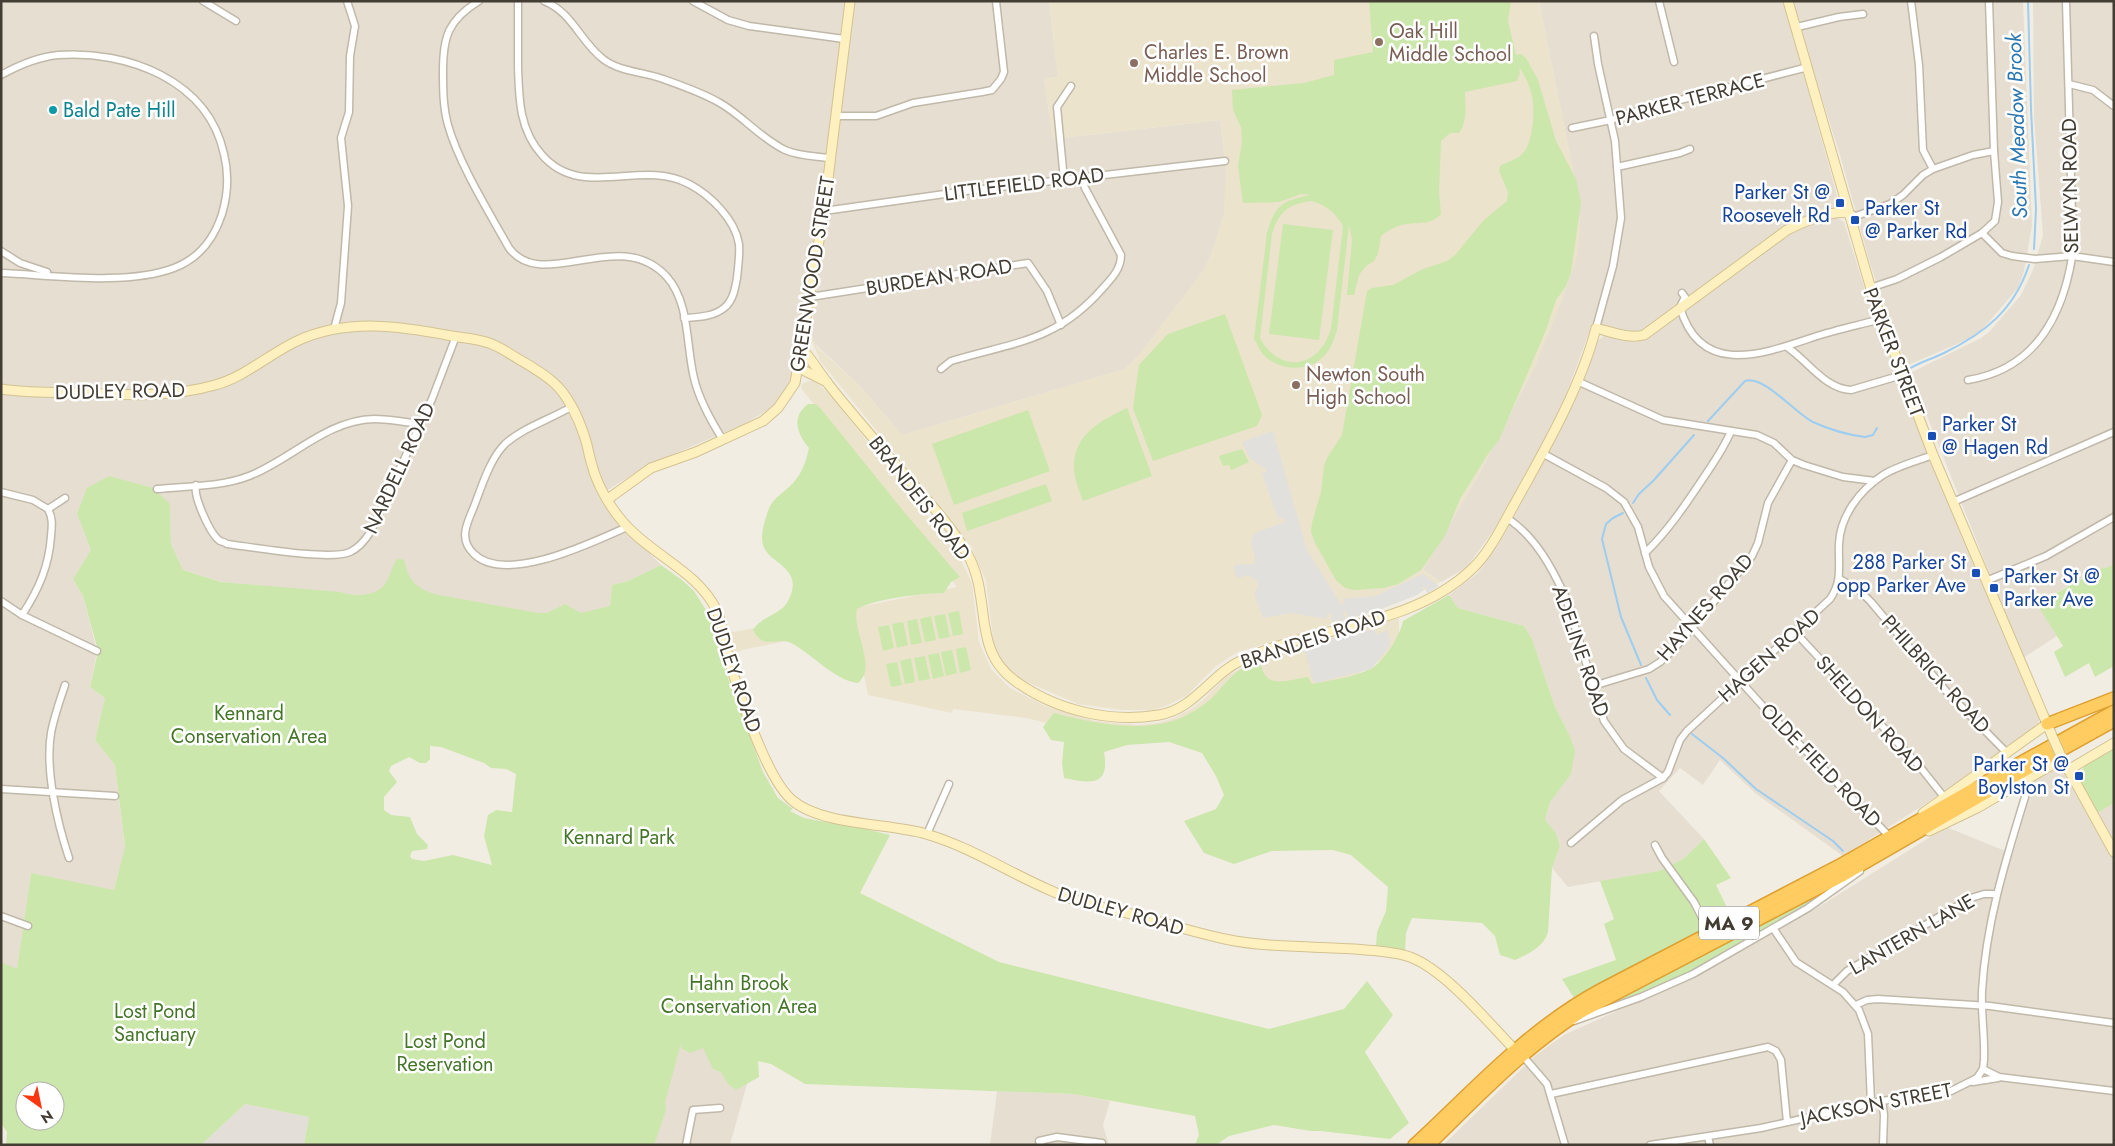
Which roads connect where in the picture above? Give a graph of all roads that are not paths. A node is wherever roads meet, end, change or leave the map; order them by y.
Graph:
1 (203, 1) edge
2 (346, 1) edge
3 (479, 1) edge
4 (518, 1) edge
5 (544, 1) edge
6 (693, 1) edge
7 (850, 1) edge
8 (996, 1) edge
9 (1659, 1) edge
10 (1788, 1) edge
11 (1911, 1) edge
12 (1990, 1) edge
13 (2066, 1) edge
14 (1863, 14) dead end
15 (236, 20) dead end
16 (1797, 28) junction
17 (1594, 36) dead end
18 (844, 39) junction
19 (1674, 62) dead end
20 (1808, 67) junction
21 (1, 75) edge
22 (2069, 84) junction
23 (1071, 86) dead end
24 (2114, 106) edge
25 (836, 116) junction
26 (1611, 120) junction
27 (1572, 128) dead end
28 (1690, 149) dead end
29 (1994, 151) junction
30 (829, 158) junction
31 (1225, 161) dead end
32 (1617, 167) junction
33 (1933, 169) junction
34 (1082, 178) junction
35 (1064, 180) junction
36 (824, 212) junction
37 (1848, 213) junction
38 (1982, 233) junction
39 (2, 252) edge
40 (2072, 256) junction
41 (2114, 262) edge
42 (1, 273) edge
43 (65, 276) junction
44 (1870, 288) junction
45 (1682, 294) dead end
46 (810, 297) junction
47 (1680, 308) junction
48 (684, 318) junction
49 (1881, 318) junction
50 (1061, 325) junction
51 (1596, 328) junction
52 (334, 329) junction
53 (456, 336) junction
54 (801, 347) junction
55 (1787, 347) junction
56 (799, 368) junction
57 (941, 369) dead end
58 (1902, 375) junction
59 (1968, 380) dead end
60 (1577, 381) junction
61 (827, 382) junction
62 (1, 389) edge
63 (571, 407) junction
64 (420, 424) junction
65 (1731, 431) junction
66 (2114, 432) edge
67 (723, 440) junction
68 (1542, 453) junction
69 (1933, 455) junction
70 (1792, 460) junction
71 (1875, 481) junction
72 (196, 485) junction
73 (157, 489) dead end
74 (1, 492) edge
75 (65, 498) dead end
76 (608, 499) junction
77 (1953, 502) junction
78 (48, 509) junction
79 (2114, 517) edge
80 (1507, 518) junction
81 (627, 527) junction
82 (1645, 553) junction
83 (1840, 579) junction
84 (1986, 581) junction
85 (1, 601) edge
86 (22, 615) junction
87 (1692, 628) junction
88 (1795, 632) junction
89 (97, 650) dead end
90 (1740, 681) junction
91 (65, 685) dead end
92 (1593, 686) junction
93 (2114, 698) edge
94 (2114, 711) edge
95 (2114, 721) edge
96 (2047, 724) junction
97 (2114, 743) edge
98 (2007, 753) junction
99 (2062, 758) junction
100 (2068, 770) junction
101 (1663, 778) junction
102 (2021, 782) junction
103 (949, 784) dead end
104 (1, 789) edge
105 (53, 792) junction
106 (115, 796) dead end
107 (1944, 797) junction
108 (927, 834) junction
109 (1894, 841) junction
110 (1570, 843) dead end
111 (1655, 845) dead end
112 (1886, 851) junction
113 (2114, 852) edge
114 (69, 858) dead end
115 (1996, 894) junction
116 (1, 916) edge
117 (28, 926) dead end
118 (1773, 928) junction
119 (1710, 933) junction
120 (1833, 985) junction
121 (1856, 1005) junction
122 (1982, 1006) junction
123 (2114, 1023) edge
124 (1558, 1027) junction
125 (1518, 1052) junction
126 (1983, 1069) junction
127 (1999, 1077) junction
128 (1970, 1083) junction
129 (2114, 1092) edge
130 (1551, 1094) junction
131 (1882, 1101) junction
132 (1871, 1103) junction
133 (720, 1108) dead end
134 (1787, 1122) junction
135 (1708, 1137) junction
136 (1102, 1143) dead end
137 (686, 1145) edge
138 (1041, 1145) edge
139 (1414, 1145) edge
140 (1429, 1145) edge
141 (1565, 1145) edge
142 (1650, 1145) edge
143 (1710, 1145) edge
144 (1883, 1145) edge

1 - 15 street
2 - 52 street
3 - 48 street
4 - 48 street
5 - 30 street
6 - 18 street
7 - 18 street, GREENWOOD STREET
8 - 25 street
9 - 19 street
10 - 16 street, PARKER STREET
11 - 33 street
12 - 29 street
13 - 22 street, SELWYN ROAD
14 - 16 street
16 - 20 street, PARKER STREET
17 - 26 street, BRANDEIS ROAD
18 - 25 street, GREENWOOD STREET
20 - 26 street, PARKER TERRACE
20 - 37 street, PARKER STREET
21 - 43 street
22 - 24 street
22 - 40 street, SELWYN ROAD
23 - 35 street
25 - 30 street, GREENWOOD STREET
26 - 27 street, PARKER TERRACE
26 - 32 street, BRANDEIS ROAD
28 - 32 street
29 - 33 street
29 - 38 street
30 - 36 street, GREENWOOD STREET
31 - 34 street, LITTLEFIELD ROAD
32 - 51 street, BRANDEIS ROAD
33 - 37 street
34 - 35 street, LITTLEFIELD ROAD
34 - 50 street
35 - 36 street, LITTLEFIELD ROAD
36 - 46 street, GREENWOOD STREET
37 - 44 street, PARKER STREET
37 - 47 street
38 - 40 street
38 - 44 street
39 - 43 street
40 - 41 street
40 - 59 street, SELWYN ROAD
42 - 43 street
44 - 49 street, PARKER STREET
45 - 47 street
46 - 50 street, BURDEAN ROAD
46 - 54 street, GREENWOOD STREET
47 - 51 street
47 - 55 street
48 - 67 street
49 - 55 street
49 - 58 street, PARKER STREET
50 - 57 street
51 - 60 street, BRANDEIS ROAD
52 - 53 street, DUDLEY ROAD
52 - 62 street, DUDLEY ROAD
53 - 63 street, DUDLEY ROAD
53 - 64 street, NARDELL ROAD
54 - 56 street, GREENWOOD STREET
54 - 61 street, BRANDEIS ROAD
55 - 58 street
56 - 61 street, BRANDEIS ROAD
56 - 67 street, GREENWOOD STREET
58 - 69 street, PARKER STREET
60 - 65 street
60 - 68 street, BRANDEIS ROAD
61 - 80 street, BRANDEIS ROAD
63 - 76 street, DUDLEY ROAD
63 - 81 street
64 - 72 street
64 - 72 street, NARDELL ROAD
65 - 70 street
65 - 82 street
66 - 77 street
67 - 76 street, GREENWOOD STREET
68 - 80 street, BRANDEIS ROAD
68 - 82 street, OLDE FIELD ROAD
69 - 71 street
69 - 77 street, PARKER STREET
70 - 71 street
70 - 87 street, HAYNES ROAD
71 - 83 street
72 - 73 street
74 - 78 street
75 - 78 street
76 - 81 street, DUDLEY ROAD
77 - 84 street, PARKER STREET
78 - 86 street
79 - 84 street
80 - 92 street, ADELINE ROAD
81 - 108 street, DUDLEY ROAD
82 - 87 street, OLDE FIELD ROAD
83 - 88 street, HAGEN ROAD
83 - 98 street, PHILBRICK ROAD
84 - 96 street, PARKER STREET
85 - 86 street
86 - 89 street
87 - 90 street, OLDE FIELD ROAD
87 - 92 street, HAYNES ROAD
88 - 90 street, HAGEN ROAD
88 - 107 street, SHELDON ROAD
90 - 101 street, HAGEN ROAD
90 - 109 street, OLDE FIELD ROAD
91 - 105 street
92 - 101 street, ADELINE ROAD
93 - 96 highway
94 - 109 highway, MA 9
95 - 109 highway, MA 9
96 - 98 street
96 - 99 street, PARKER STREET, bridge
97 - 100 street
98 - 107 street
99 - 100 street, PARKER STREET
99 - 102 street
100 - 113 street, PARKER STREET
101 - 110 street
102 - 109 street
102 - 115 street
103 - 108 street
104 - 105 street
105 - 106 street
105 - 114 street
107 - 109 street
108 - 125 street, DUDLEY ROAD
109 - 112 highway, MA 9
109 - 119 highway, MA 9
111 - 119 street
112 - 118 street
112 - 124 highway, MA 9
115 - 120 street, LANTERN LANE
115 - 122 street
116 - 117 street
118 - 120 street
118 - 124 street
119 - 125 highway, MA 9
120 - 121 street
121 - 122 street
121 - 132 street
122 - 123 street
122 - 126 street
124 - 125 highway, MA 9
125 - 130 street, DUDLEY ROAD
125 - 139 highway, MA 9
125 - 140 highway, MA 9
126 - 127 street
126 - 128 street, JACKSON STREET
127 - 128 street
127 - 129 street
128 - 131 street, JACKSON STREET
130 - 134 street
130 - 141 street, DUDLEY ROAD
131 - 132 street, JACKSON STREET
131 - 144 street
132 - 134 street, JACKSON STREET
133 - 137 street
134 - 135 street, JACKSON STREET
135 - 142 street, JACKSON STREET
135 - 143 street
136 - 138 street

